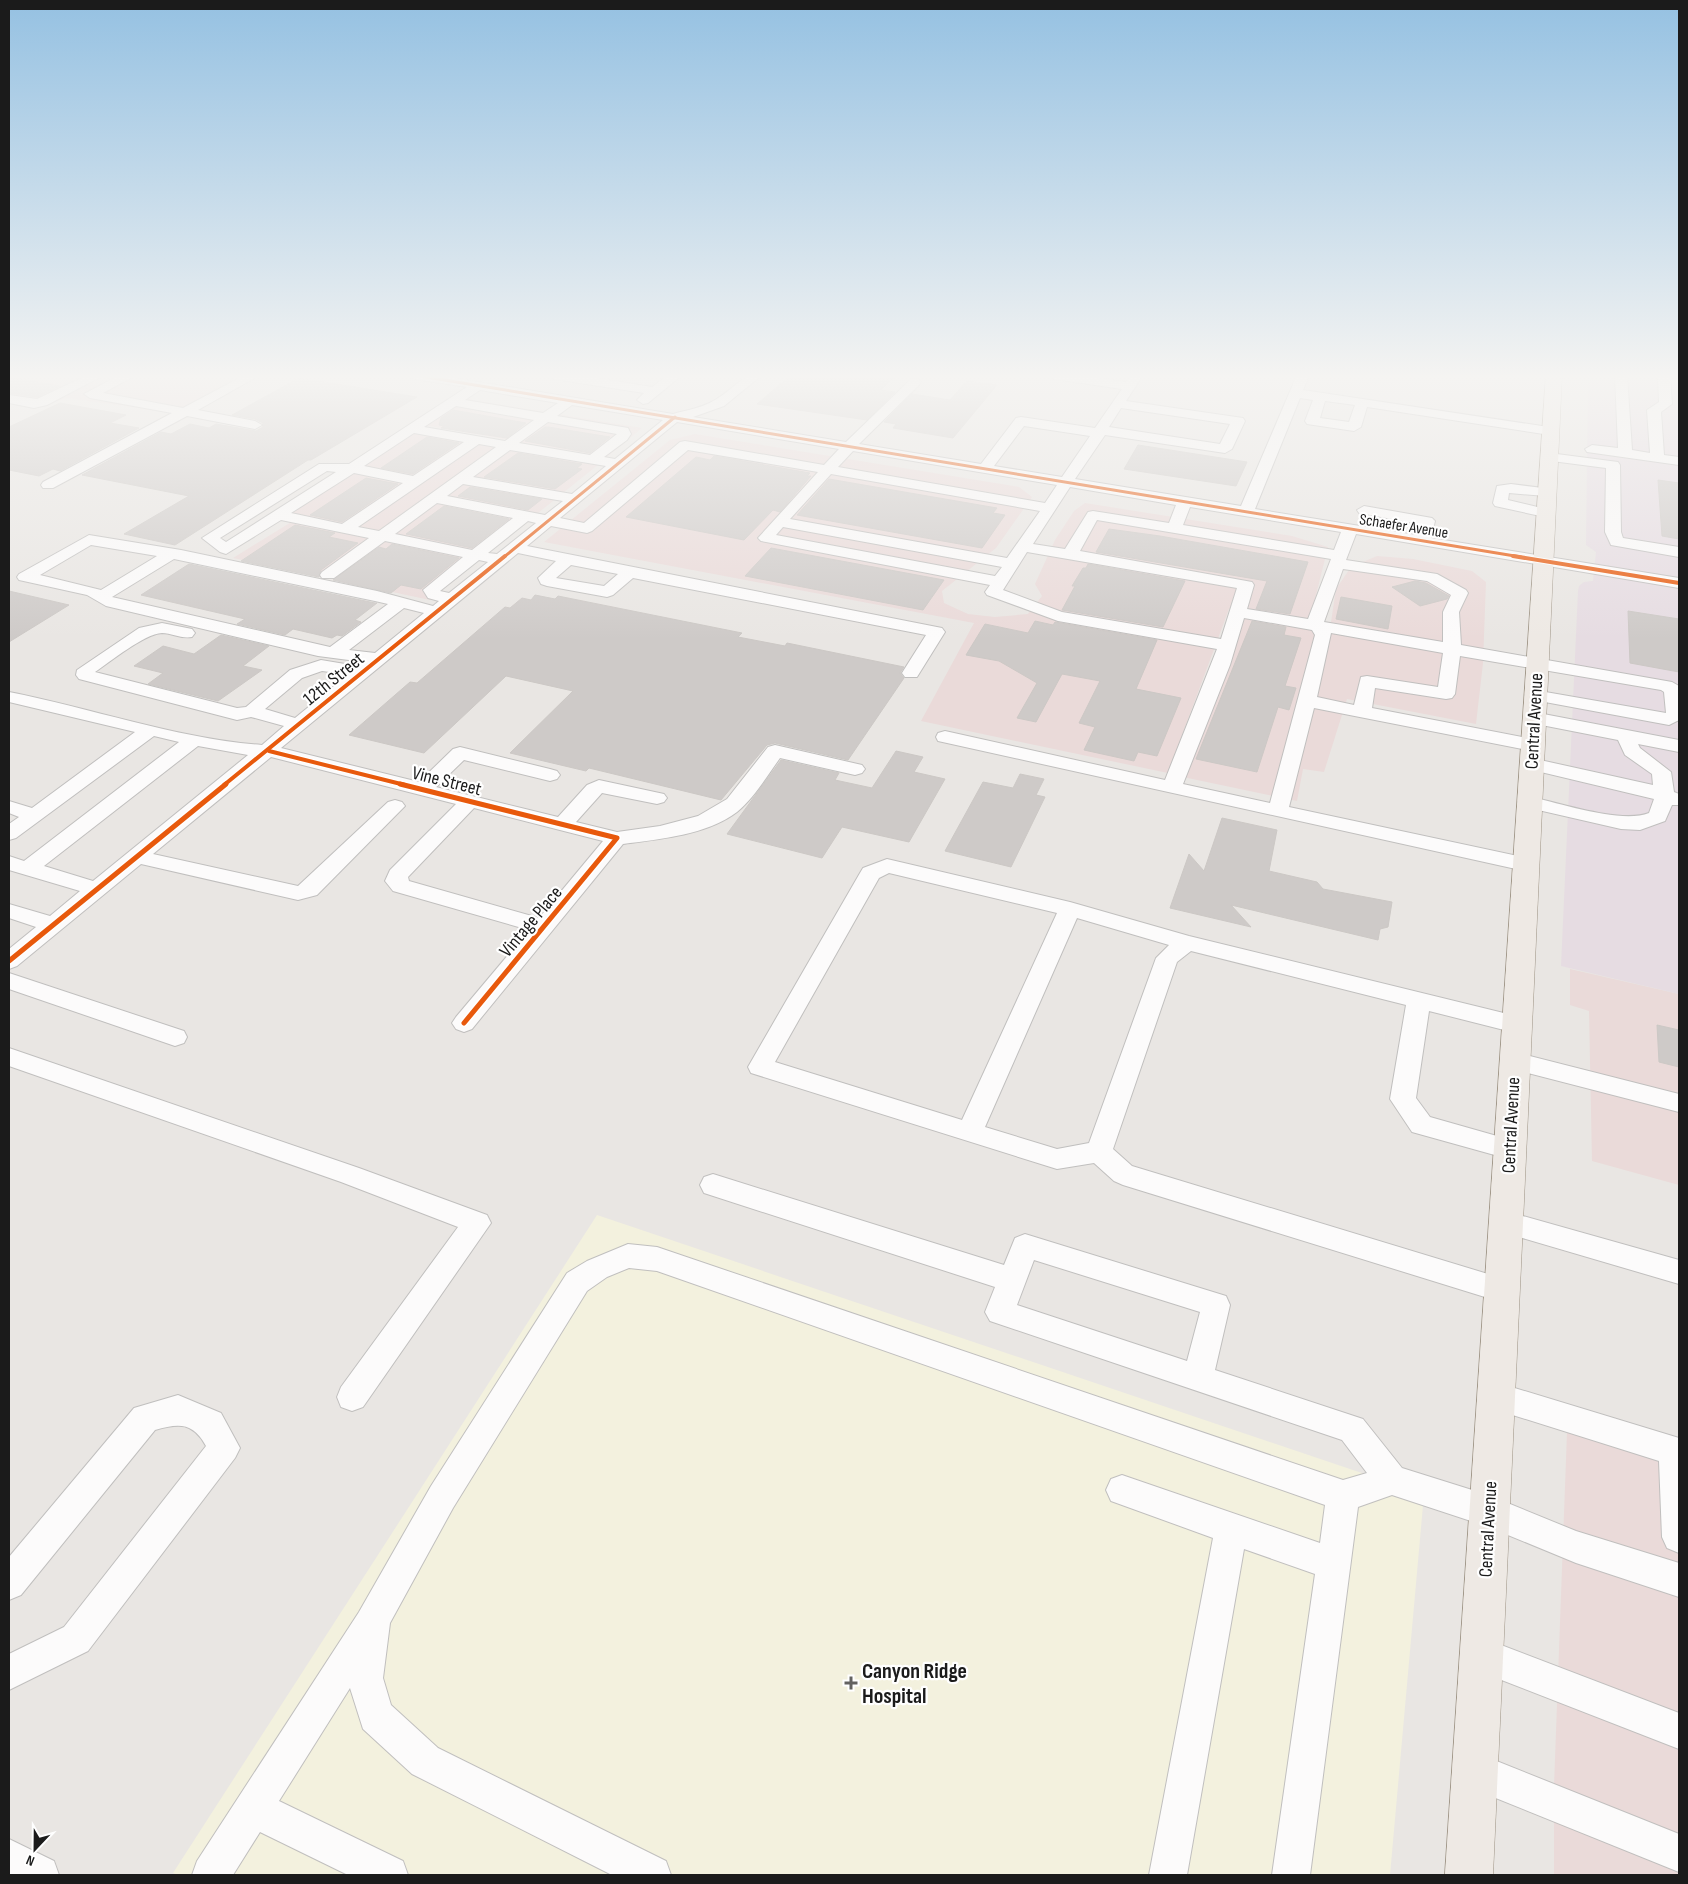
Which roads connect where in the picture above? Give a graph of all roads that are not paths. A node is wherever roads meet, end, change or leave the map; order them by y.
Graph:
1 (89, 463) edge
2 (358, 463) edge
3 (442, 463) edge
4 (483, 463) edge
5 (611, 463) edge
6 (664, 463) edge
7 (793, 463) edge
8 (835, 463) edge
9 (949, 463) edge
10 (989, 463) edge
11 (1080, 463) edge
12 (1266, 463) edge
13 (1548, 463) edge
14 (1607, 463) edge
15 (618, 464) joint
16 (350, 468) junction
17 (829, 469) junction
18 (984, 469) junction
19 (461, 479) junction
20 (415, 481) junction
21 (1067, 482) junction
22 (48, 485) dead end
23 (1546, 492) junction
24 (434, 498) junction
25 (575, 499) junction
26 (1184, 502) junction
27 (1050, 508) junction
28 (1364, 510) dead end
29 (1246, 512) junction
30 (1384, 513) junction
31 (1545, 513) junction
32 (277, 515) junction
33 (526, 515) junction
34 (550, 520) junction
35 (780, 522) junction
36 (1174, 528) junction
37 (344, 529) junction
38 (1350, 529) junction
39 (1379, 534) junction
40 (382, 536) junction
41 (1423, 541) junction
42 (1024, 546) junction
43 (515, 548) junction
44 (1679, 552) edge
45 (171, 554) junction
46 (1070, 554) junction
47 (476, 555) junction
48 (568, 559) junction
49 (1338, 559) junction
50 (501, 560) junction
51 (1542, 561) junction
52 (1012, 564) junction
53 (630, 572) junction
54 (328, 575) dead end
55 (1679, 583) edge
56 (996, 587) junction
57 (101, 597) junction
58 (453, 599) junction
59 (401, 602) junction
60 (438, 612) junction
61 (1238, 612) junction
62 (1317, 625) junction
63 (1227, 645) junction
64 (1452, 649) junction
65 (327, 659) junction
66 (380, 659) junction
67 (364, 672) junction
68 (910, 672) dead end
69 (1611, 676) junction
70 (9, 697) edge
71 (1307, 700) junction
72 (1612, 709) junction
73 (252, 711) junction
74 (1362, 711) junction
75 (1678, 714) edge
76 (1533, 717) junction
77 (300, 725) junction
78 (150, 730) junction
79 (1625, 736) junction
80 (945, 738) dead end
81 (194, 740) junction
82 (1679, 746) edge
83 (269, 751) junction
84 (856, 769) dead end
85 (550, 775) dead end
86 (1172, 786) junction
87 (424, 789) junction
88 (657, 798) dead end
89 (1672, 798) edge
90 (470, 801) junction
91 (1528, 802) junction
92 (395, 806) dead end
93 (9, 807) edge
94 (1278, 811) junction
95 (34, 815) junction
96 (563, 824) junction
97 (9, 834) edge
98 (617, 838) junction
99 (137, 857) junction
100 (1525, 864) junction
101 (18, 866) edge
102 (97, 889) junction
103 (1070, 909) junction
104 (9, 911) edge
105 (54, 925) junction
106 (545, 927) junction
107 (1186, 943) junction
108 (9, 961) edge
109 (9, 981) edge
110 (1419, 1000) junction
111 (464, 1023) dead end
112 (1516, 1024) junction
113 (175, 1037) dead end
114 (9, 1057) edge
115 (1514, 1061) junction
116 (1679, 1103) edge
117 (970, 1133) junction
118 (1509, 1150) junction
119 (1099, 1152) junction
120 (713, 1185) dead end
121 (1505, 1222) junction
122 (1679, 1272) edge
123 (1012, 1280) junction
124 (1501, 1290) junction
125 (1198, 1377) junction
126 (1495, 1396) junction
127 (352, 1397) dead end
128 (1392, 1480) junction
129 (1122, 1490) dead end
130 (1343, 1496) junction
131 (1488, 1511) junction
132 (1231, 1529) junction
133 (1679, 1537) edge
134 (1333, 1564) junction
135 (1679, 1580) edge
136 (9, 1583) edge
137 (373, 1619) junction
138 (1480, 1655) junction
139 (9, 1672) edge
140 (1679, 1731) edge
141 (1474, 1771) junction
142 (253, 1808) junction
143 (1679, 1853) edge
144 (9, 1858) edge
145 (40, 1875) edge
146 (211, 1875) edge
147 (389, 1875) edge
148 (652, 1875) edge
149 (1168, 1875) edge
150 (1291, 1875) edge
151 (1469, 1875) edge

1 - 22 street
2 - 16 street
3 - 20 street
4 - 19 street
5 - 15 street
6 - 34 street
7 - 17 street
8 - 17 street
9 - 18 street, Schaefer Avenue
10 - 18 street
11 - 21 street
12 - 29 street
13 - 23 main road, Central Avenue
14 - 44 street
15 - 25 street, 12th Street
16 - 20 street
16 - 32 street
16 - 32 street
17 - 27 street
17 - 35 street
18 - 21 street, Schaefer Avenue
19 - 24 street
19 - 25 street
20 - 37 street
21 - 26 street, Schaefer Avenue
21 - 27 street
23 - 31 main road, Central Avenue
23 - 31 street
24 - 33 street
24 - 40 street
25 - 34 street, 12th Street
26 - 29 street, Schaefer Avenue
26 - 36 street
27 - 42 street
28 - 30 street
29 - 38 street, Schaefer Avenue
30 - 39 street
30 - 41 street
31 - 51 main road, Central Avenue
32 - 37 street
33 - 34 street
33 - 47 street
34 - 43 street, 12th Street
35 - 52 street
35 - 56 street
36 - 46 street
36 - 49 street
37 - 40 street
38 - 39 street, Schaefer Avenue
38 - 49 street
39 - 41 street, Schaefer Avenue
40 - 47 street
40 - 54 street
41 - 51 street, Schaefer Avenue
42 - 46 street
42 - 52 street
43 - 48 street
43 - 50 street, 12th Street
45 - 57 street
45 - 57 street
45 - 59 street
46 - 61 street
47 - 50 street
47 - 58 street
48 - 53 street
48 - 53 street
49 - 62 street
49 - 64 street
50 - 58 street, 12th Street
51 - 55 street, Schaefer Avenue
51 - 76 main road, Central Avenue
52 - 56 street
53 - 68 street
56 - 63 street
57 - 65 street
58 - 60 street, 12th Street
59 - 60 street
59 - 65 street
60 - 66 street, 12th Street
61 - 62 street
61 - 63 street
62 - 64 street
62 - 71 street
63 - 86 street
64 - 74 street
64 - 76 street
65 - 66 street
65 - 67 street
65 - 73 street
65 - 73 street
66 - 67 street, 12th Street
67 - 77 street, 12th Street
69 - 72 street
69 - 75 street
69 - 76 street
70 - 78 street, Vine Street
71 - 74 street
71 - 94 street
72 - 75 street
72 - 76 street
73 - 77 street
74 - 76 street
76 - 79 street
76 - 89 street
76 - 91 main road, Central Avenue
77 - 83 street, 12th Street
78 - 81 street, Vine Street
78 - 95 street
79 - 82 street
79 - 89 street
80 - 86 street
81 - 83 street, Vine Street
81 - 101 street
83 - 87 street, Vine Street
83 - 99 street, 12th Street
84 - 98 street
85 - 87 street
86 - 94 street
87 - 90 street, Vine Street
88 - 96 street
89 - 91 street
90 - 96 street, Vine Street
90 - 106 street
91 - 100 main road, Central Avenue
92 - 99 street
93 - 95 street
94 - 100 street
95 - 97 street
96 - 98 street, Vine Street
98 - 106 street, Vintage Place
99 - 102 street, 12th Street
100 - 112 main road, Central Avenue
101 - 102 street
102 - 105 street, 12th Street
103 - 107 street
103 - 117 street
103 - 117 street
104 - 105 street
105 - 108 street, 12th Street
106 - 111 street, Vintage Place
107 - 110 street
107 - 119 street
109 - 113 street
110 - 112 street
110 - 118 street
112 - 115 main road, Central Avenue
114 - 127 street
115 - 116 street
115 - 118 main road, Central Avenue
117 - 119 street
118 - 121 main road, Central Avenue
119 - 124 street
120 - 123 street
121 - 122 street
121 - 124 main road, Central Avenue
123 - 125 street
123 - 125 street
124 - 126 main road, Central Avenue
125 - 128 street
126 - 131 main road, Central Avenue
126 - 133 street
128 - 130 street
128 - 131 street
129 - 132 street
130 - 134 street
130 - 137 street
131 - 135 street
131 - 138 main road, Central Avenue
132 - 134 street
132 - 149 street
134 - 150 street
136 - 139 street
137 - 142 street
137 - 148 street
138 - 140 street
138 - 141 main road, Central Avenue
141 - 143 street
141 - 151 main road, Central Avenue
142 - 146 street
142 - 147 street
144 - 145 street

